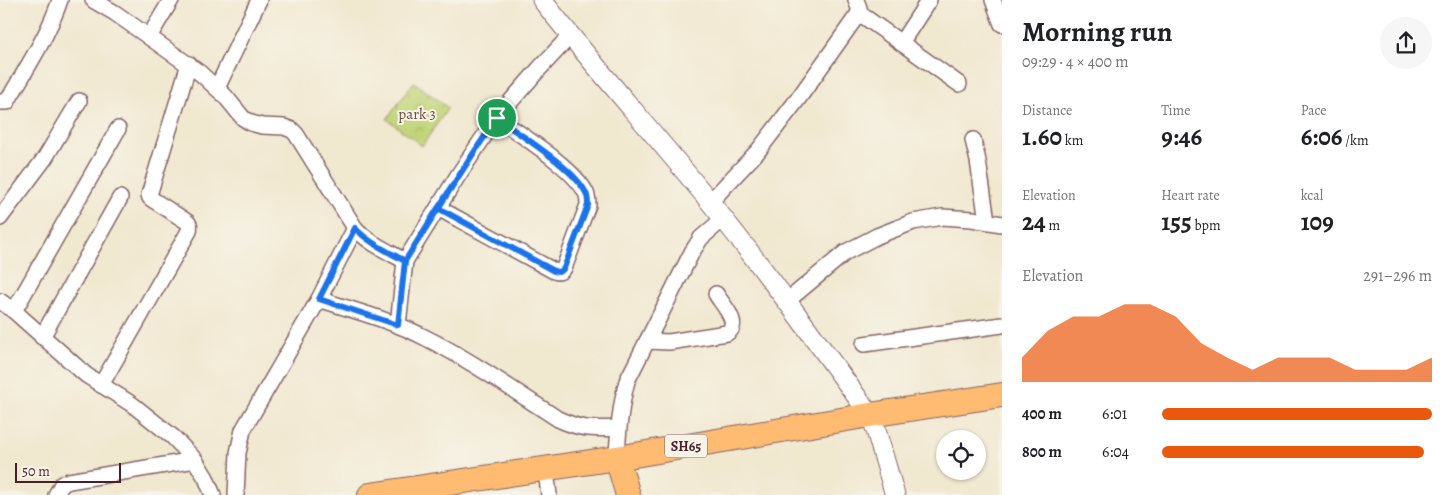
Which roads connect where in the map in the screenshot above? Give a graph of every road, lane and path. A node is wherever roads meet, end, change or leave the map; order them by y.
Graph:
1 (60, 0) edge
2 (93, 0) edge
3 (171, 0) edge
4 (259, 0) edge
5 (542, 0) edge
6 (929, 0) edge
7 (993, 0) edge
8 (857, 6) edge
9 (1002, 24) edge
10 (570, 36) junction
11 (149, 37) junction
12 (901, 43) junction
13 (189, 64) junction
14 (958, 84) dead end
15 (217, 88) junction
16 (79, 101) dead end
17 (0, 102) edge
18 (497, 118) junction
19 (118, 129) dead end
20 (973, 140) dead end
21 (120, 198) dead end
22 (710, 202) junction
23 (438, 208) junction
24 (0, 218) edge
25 (723, 219) junction
26 (994, 222) edge
27 (355, 228) junction
28 (405, 261) junction
29 (716, 294) dead end
30 (319, 299) junction
31 (788, 301) junction
32 (4, 306) edge
33 (398, 325) junction
34 (1002, 325) edge
35 (42, 337) junction
36 (647, 341) junction
37 (864, 344) dead end
38 (102, 385) junction
39 (1002, 395) edge
40 (1002, 408) edge
41 (872, 421) junction
42 (618, 428) junction
43 (195, 460) junction
44 (619, 463) junction
45 (548, 487) edge
46 (56, 495) edge
47 (214, 495) edge
48 (236, 495) edge
49 (370, 495) edge
50 (446, 495) edge
51 (628, 495) edge
52 (895, 495) edge

1 - 17 street
2 - 11 street
3 - 11 street
4 - 15 street
5 - 10 street
6 - 12 street
7 - 9 street
8 - 12 street
8 - 22 street
10 - 18 street
10 - 22 street
11 - 13 street
12 - 14 street
13 - 15 street
13 - 38 street
15 - 27 street
16 - 24 street
18 - 23 street
18 - 23 street
19 - 32 street
20 - 26 street
21 - 35 street
22 - 25 street
23 - 28 street
25 - 31 street
25 - 36 street
26 - 31 street
27 - 28 street
27 - 30 street
28 - 33 street
29 - 36 street
30 - 33 street
30 - 48 street
31 - 41 street
32 - 35 street
33 - 42 street
34 - 37 street
35 - 38 street
36 - 42 street
38 - 43 street
39 - 41 main road, SH65
40 - 41 main road, SH65
41 - 44 main road, SH65
41 - 52 street
42 - 44 street
43 - 46 street
43 - 47 street
44 - 45 main road, SH65
44 - 49 main road, SH65
44 - 51 main road
45 - 50 main road, SH65

